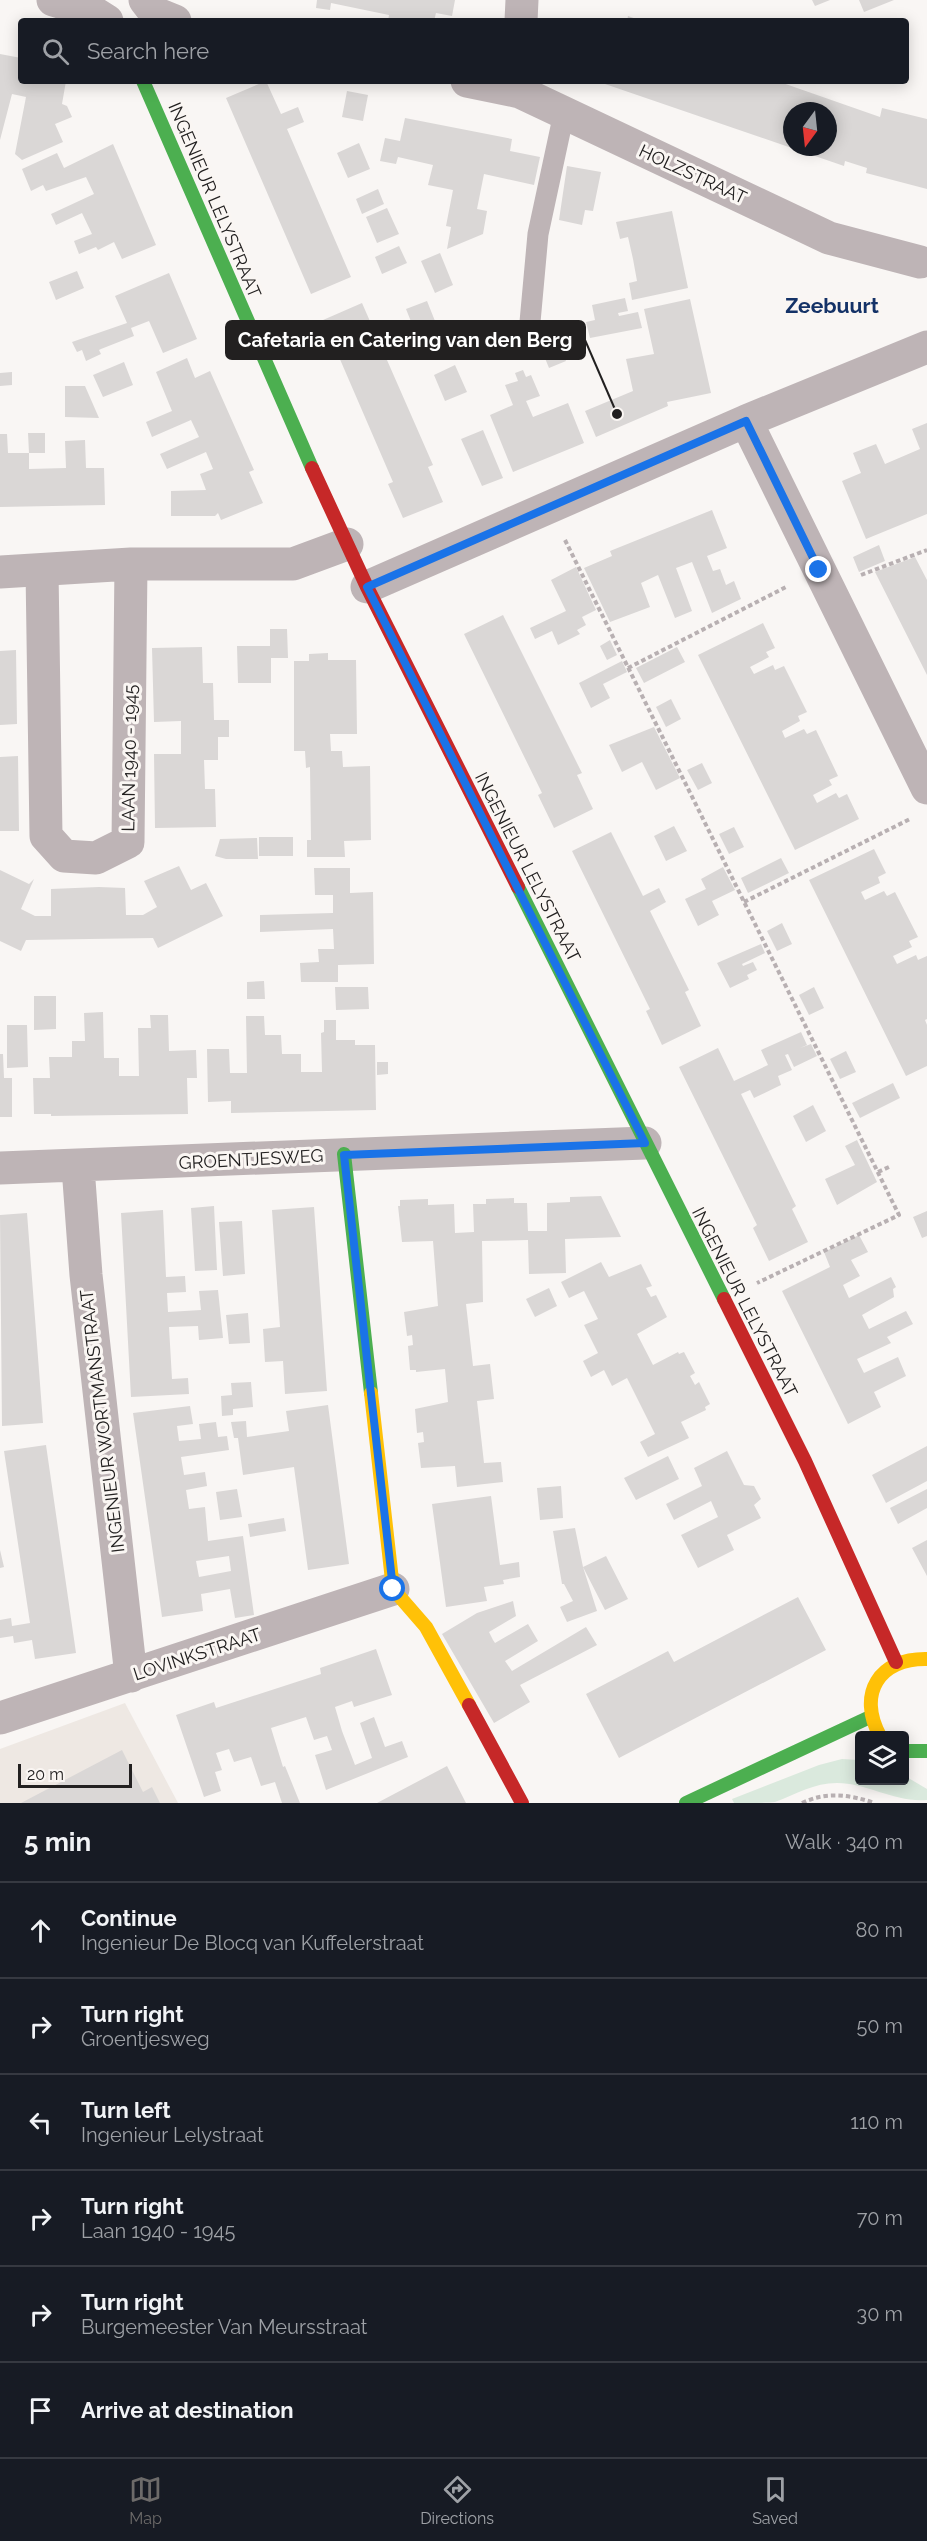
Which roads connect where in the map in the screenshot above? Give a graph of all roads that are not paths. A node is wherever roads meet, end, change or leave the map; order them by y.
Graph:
1 (53, 0) edge
2 (522, 0) edge
3 (102, 18) edge
4 (521, 18) edge
5 (144, 84) edge
6 (499, 84) edge
7 (520, 86) edge
8 (564, 113) junction
9 (920, 262) dead end
10 (530, 322) dead end
11 (927, 347) edge
12 (746, 421) junction
13 (347, 544) junction
14 (131, 564) junction
15 (42, 570) junction
16 (0, 572) edge
17 (367, 587) junction
18 (922, 802) edge
19 (645, 1143) junction
20 (344, 1155) junction
21 (78, 1167) junction
22 (0, 1168) edge
23 (393, 1589) junction
24 (927, 1659) edge
25 (896, 1662) junction
26 (131, 1676) junction
27 (870, 1717) junction
28 (0, 1718) edge
29 (877, 1731) edge
30 (522, 1803) edge
31 (686, 1803) edge

1 - 3 street
2 - 4 street
5 - 13 street, INGENIEUR LELYSTRAAT
6 - 7 street, HOLZSTRAAT
7 - 8 street, HOLZSTRAAT
8 - 9 street, HOLZSTRAAT
8 - 10 lane
11 - 12 street
12 - 17 street
12 - 18 street
13 - 14 street
13 - 17 street, INGENIEUR LELYSTRAAT
14 - 15 street
14 - 15 street, LAAN 1940 - 1945
15 - 16 street
17 - 19 street, INGENIEUR LELYSTRAAT
19 - 20 street, GROENTJESWEG
19 - 25 street, INGENIEUR LELYSTRAAT
20 - 21 street, GROENTJESWEG
20 - 23 street
21 - 22 street, GROENTJESWEG
21 - 26 street, INGENIEUR WORTMANSTRAAT
23 - 26 street, LOVINKSTRAAT
23 - 30 street
24 - 25 street
25 - 27 street
26 - 28 street, LOVINKSTRAAT
27 - 29 street
27 - 31 street

